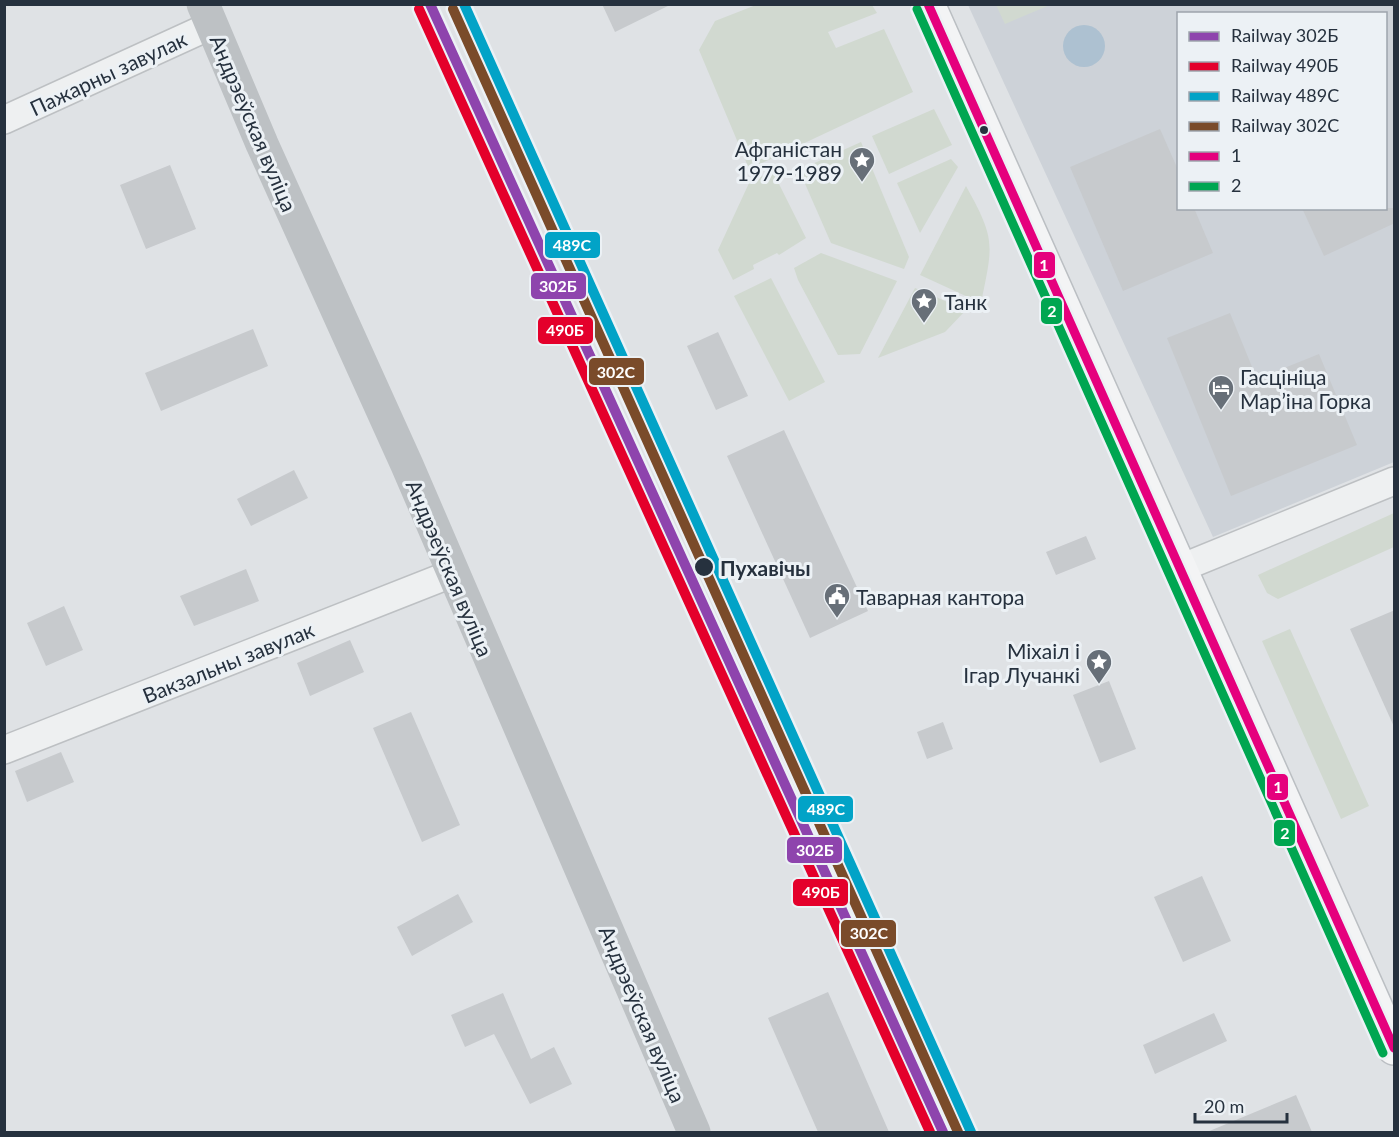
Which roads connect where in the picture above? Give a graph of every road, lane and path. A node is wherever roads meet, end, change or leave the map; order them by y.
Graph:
1 (928, 4) edge
2 (208, 15) edge
3 (4, 120) edge
4 (1395, 481) edge
5 (1181, 568) junction
6 (452, 574) junction
7 (4, 750) edge
8 (1395, 1048) edge
9 (694, 1132) edge

1 - 5 main road
2 - 3 street, Пажарны завулак
2 - 6 main road, Андрэеўская вуліца
4 - 5 street
5 - 8 main road
6 - 7 street, Вакзальны завулак
6 - 9 main road, Андрэеўская вуліца

